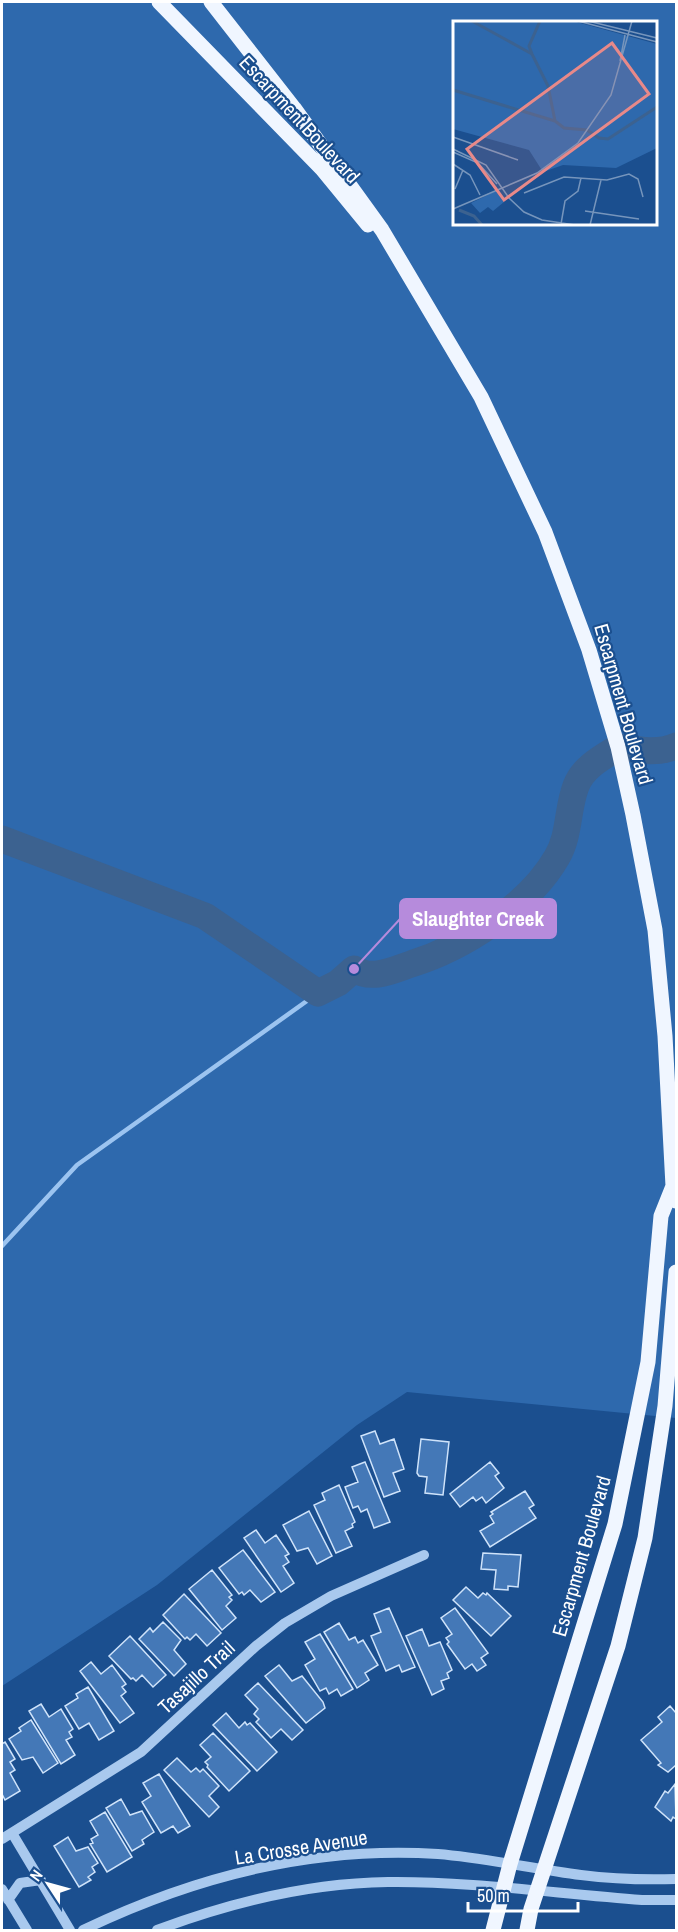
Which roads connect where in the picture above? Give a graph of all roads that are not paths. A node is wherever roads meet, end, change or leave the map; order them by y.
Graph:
1 (159, 2) edge
2 (211, 2) edge
3 (405, 271) junction
4 (675, 1194) edge
5 (676, 1272) edge
6 (423, 1556) dead end
7 (12, 1833) junction
8 (2, 1839) edge
9 (510, 1864) junction
10 (545, 1869) junction
11 (676, 1879) edge
12 (41, 1880) junction
13 (2, 1889) edge
14 (504, 1889) junction
15 (537, 1893) junction
16 (8, 1900) junction
17 (676, 1900) edge
18 (27, 1930) edge
19 (70, 1930) edge
20 (83, 1930) edge
21 (157, 1930) edge
22 (493, 1930) edge
23 (526, 1930) edge

1 - 3 main road, Escarpment Boulevard
2 - 3 main road, Escarpment Boulevard
3 - 4 main road, Escarpment Boulevard
4 - 9 main road, Escarpment Boulevard
5 - 10 main road
6 - 7 street, Tasajillo Trail
7 - 8 street, Tasajillo Trail
7 - 12 street
9 - 10 street, La Crosse Avenue
9 - 14 main road, Escarpment Boulevard
9 - 20 street, La Crosse Avenue
10 - 11 street, La Crosse Avenue
10 - 15 main road
12 - 16 street
12 - 19 street
13 - 16 street
14 - 15 street
14 - 21 street
14 - 22 main road, Escarpment Boulevard
15 - 17 street
15 - 23 main road
16 - 18 street

